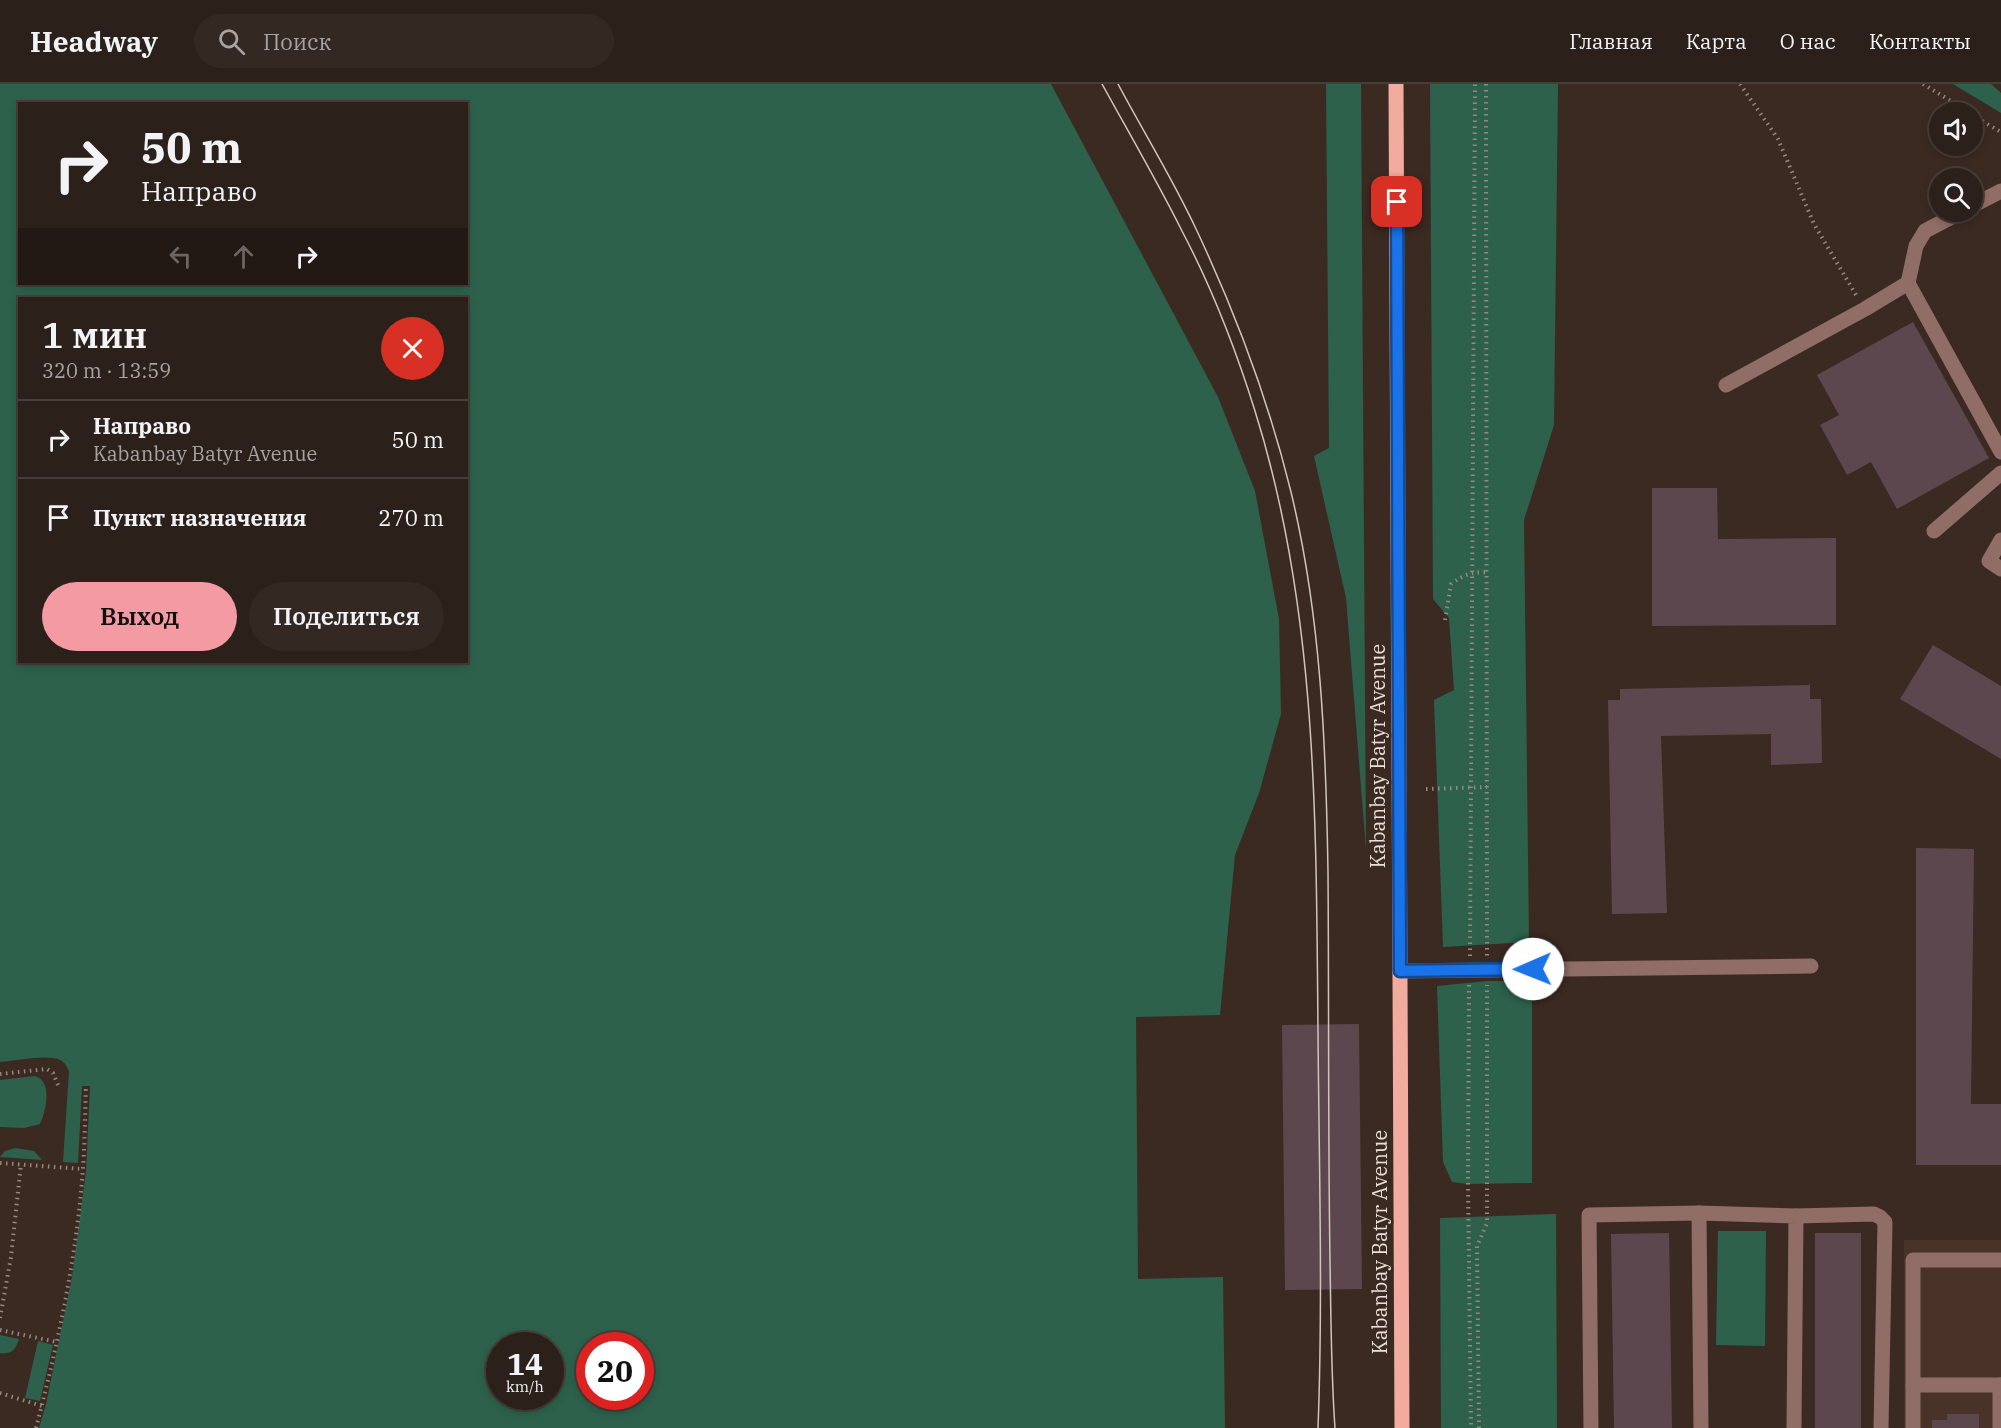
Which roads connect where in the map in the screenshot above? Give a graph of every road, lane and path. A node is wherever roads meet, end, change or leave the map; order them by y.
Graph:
1 (1396, 84) edge
2 (1475, 84) edge
3 (1486, 84) edge
4 (1740, 84) edge
5 (1923, 84) edge
6 (1952, 102) edge
7 (1983, 121) edge
8 (2001, 132) edge
9 (2001, 191) edge
10 (1983, 200) edge
11 (1942, 222) edge
12 (1908, 283) junction
13 (1865, 309) junction
14 (1726, 385) dead end
15 (2001, 452) edge
16 (2001, 473) edge
17 (1934, 531) dead end
18 (2001, 540) edge
19 (2001, 569) edge
20 (1472, 572) junction
21 (1486, 572) junction
22 (1445, 620) dead end
23 (1487, 787) junction
24 (1471, 788) junction
25 (1426, 789) dead end
26 (1811, 966) dead end
27 (1470, 970) junction
28 (1487, 970) junction
29 (1400, 971) junction
30 (0, 1074) edge
31 (58, 1085) dead end
32 (86, 1085) dead end
33 (0, 1163) edge
34 (21, 1164) junction
35 (83, 1169) junction
36 (1699, 1213) junction
37 (1796, 1216) junction
38 (2001, 1260) edge
39 (0, 1318) edge
40 (0, 1330) edge
41 (57, 1342) junction
42 (1913, 1385) junction
43 (2000, 1385) edge
44 (0, 1393) edge
45 (42, 1406) junction
46 (36, 1428) edge
47 (1402, 1428) edge
48 (1471, 1428) edge
49 (1479, 1428) edge
50 (1591, 1428) edge
51 (1701, 1428) edge
52 (1794, 1428) edge
53 (1881, 1428) edge
54 (1914, 1428) edge
55 (2000, 1428) edge

1 - 29 main road, Kabanbay Batyr Avenue
2 - 20 path
3 - 21 path
4 - 13 path
5 - 6 path
7 - 8 path
9 - 10 street
11 - 12 street
12 - 13 street
12 - 15 street
13 - 14 street
16 - 17 street
18 - 19 street
20 - 21 path
20 - 22 path
20 - 24 path
21 - 23 path
23 - 24 path
23 - 28 path
24 - 25 path
24 - 27 path
26 - 28 street
27 - 28 street
27 - 29 street
27 - 48 path
28 - 49 path
29 - 47 main road, Kabanbay Batyr Avenue
30 - 31 path
32 - 35 path
33 - 34 path
34 - 35 path
34 - 39 path
35 - 41 path
36 - 37 street
36 - 50 street
36 - 51 street
37 - 52 street
37 - 53 street
38 - 42 street
40 - 41 path
41 - 45 path
42 - 43 street
42 - 54 street
43 - 55 street
44 - 45 path
45 - 46 path

